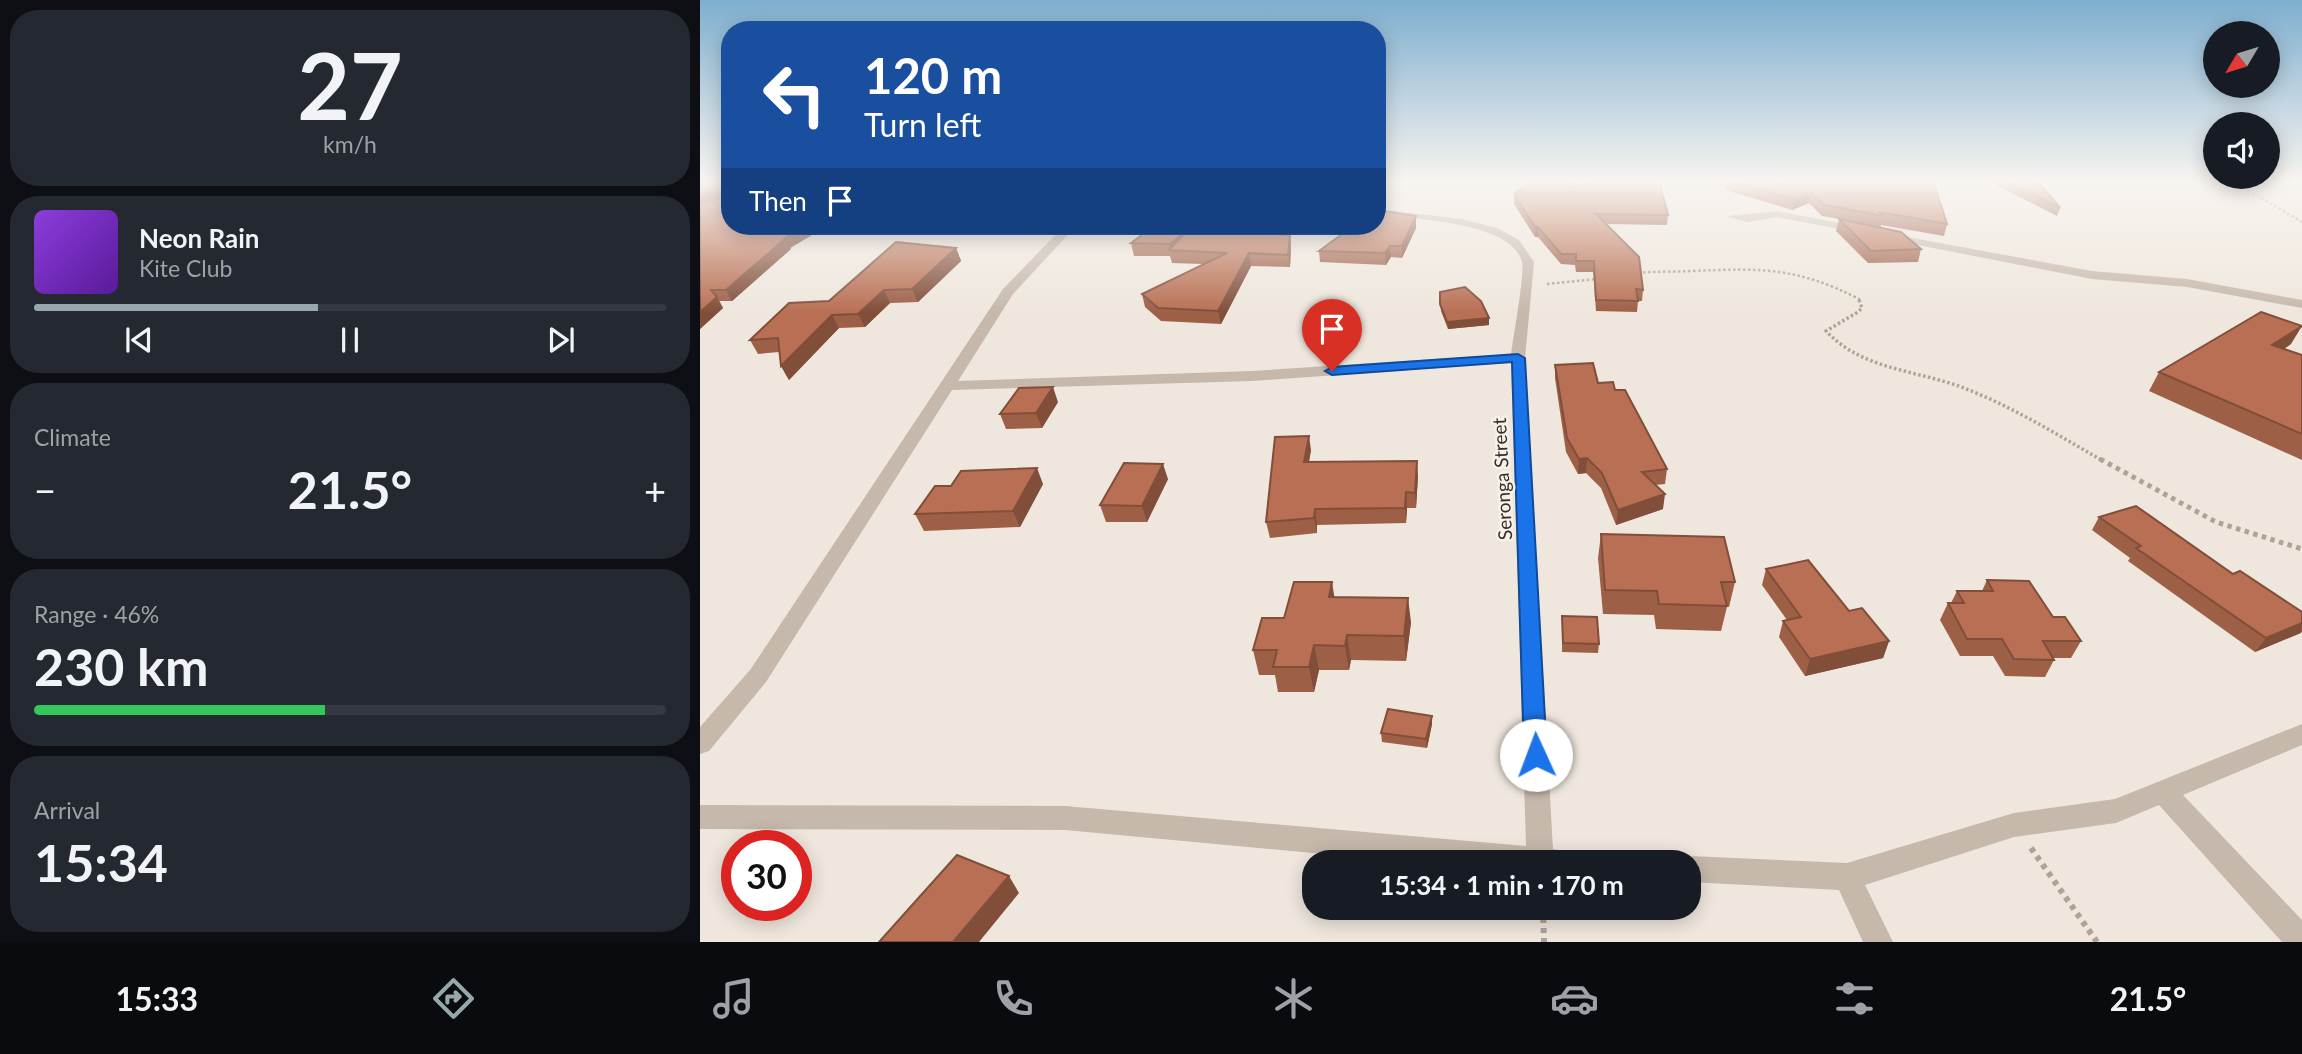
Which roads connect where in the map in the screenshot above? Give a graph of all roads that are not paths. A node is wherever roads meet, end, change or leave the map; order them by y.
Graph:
1 (1473, 225) edge
2 (1832, 225) edge
3 (1867, 232) edge
4 (1062, 235) edge
5 (1880, 235) edge
6 (2302, 304) edge
7 (1518, 358) junction
8 (945, 386) junction
9 (2302, 734) edge
10 (700, 744) edge
11 (2162, 791) junction
12 (700, 817) edge
13 (1420, 850) edge
14 (1552, 850) edge
15 (1701, 870) edge
16 (1847, 877) junction
17 (1878, 942) edge
18 (2302, 942) edge

1 - 7 street, Seronga Street
2 - 3 street
4 - 8 street
5 - 6 street
7 - 8 street
7 - 14 street, Seronga Street
8 - 10 street
9 - 11 street
11 - 16 street
11 - 18 street
12 - 13 street
15 - 16 street
16 - 17 street

